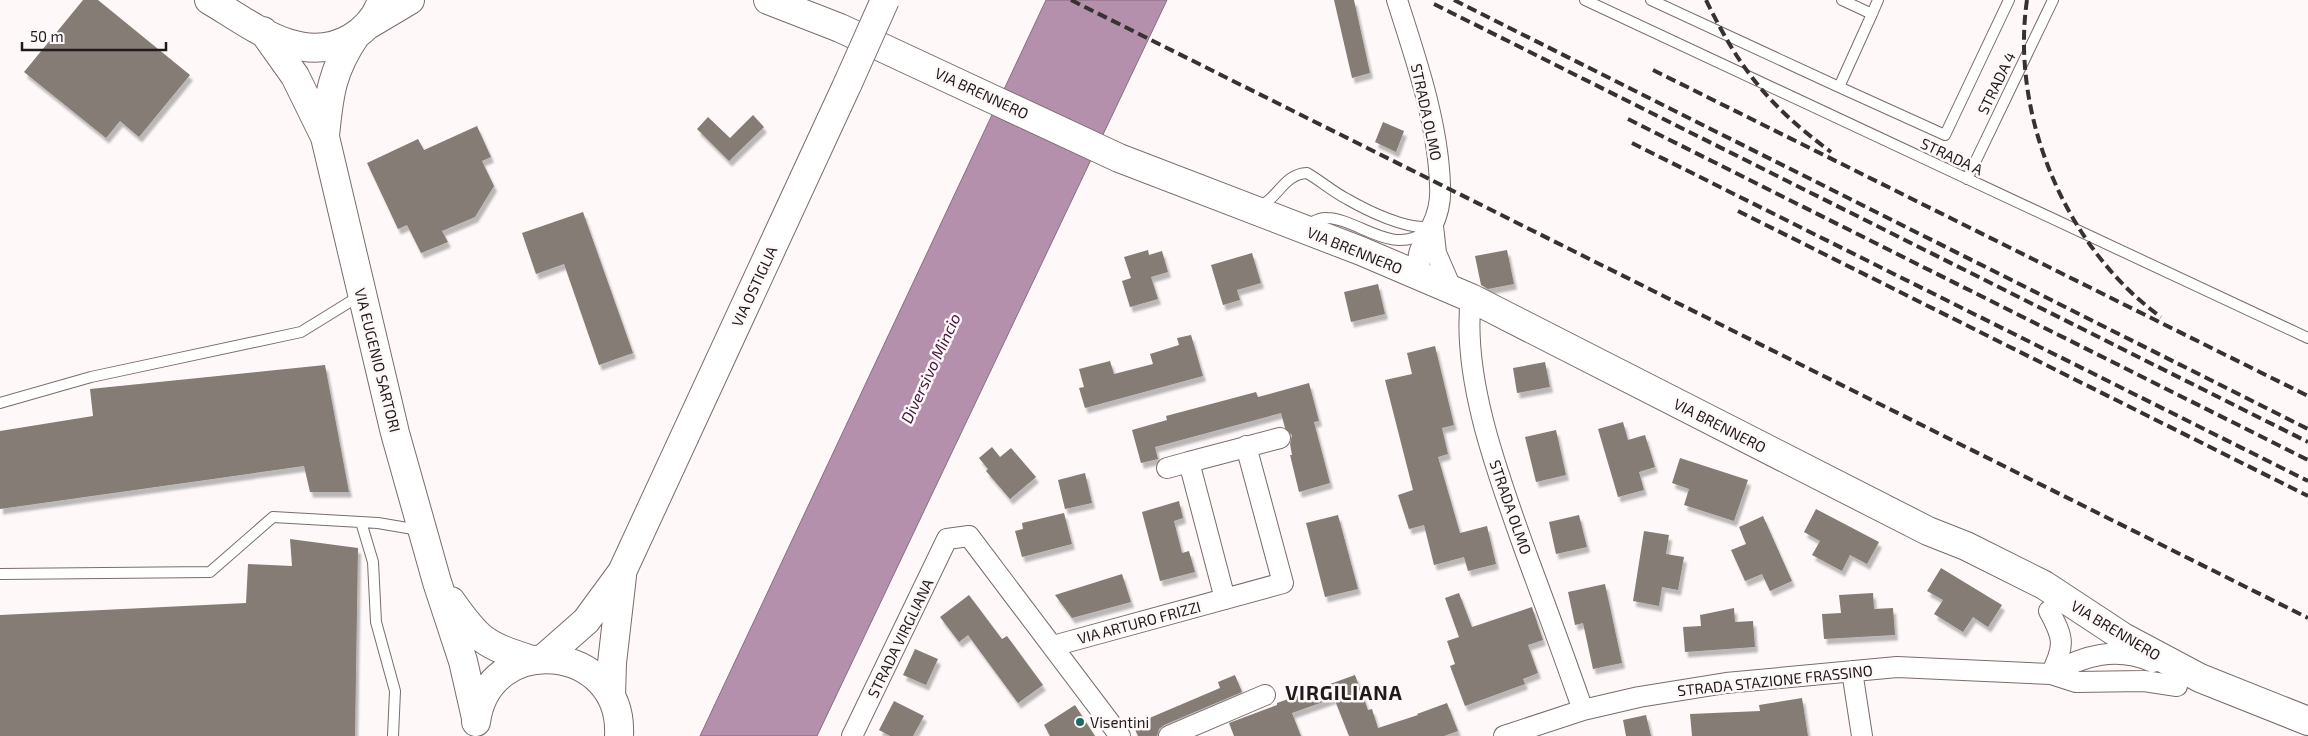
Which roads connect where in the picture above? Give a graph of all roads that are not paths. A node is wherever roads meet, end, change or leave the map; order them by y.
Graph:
1 (209, 0) edge
2 (382, 0) edge
3 (410, 0) edge
4 (768, 0) edge
5 (885, 0) edge
6 (1397, 0) edge
7 (1585, 0) edge
8 (1651, 0) edge
9 (1842, 0) edge
10 (1878, 0) edge
11 (2009, 0) edge
12 (2053, 0) edge
13 (1872, 14) junction
14 (362, 30) junction
15 (263, 31) junction
16 (1839, 87) junction
17 (325, 137) junction
18 (1967, 179) junction
19 (1251, 209) junction
20 (1433, 226) junction
21 (1298, 227) junction
22 (1424, 278) junction
23 (362, 294) junction
24 (1462, 294) junction
25 (2308, 338) edge
26 (0, 403) edge
27 (1280, 438) dead end
28 (1246, 446) junction
29 (1189, 462) junction
30 (1167, 468) dead end
31 (361, 522) junction
32 (423, 530) junction
33 (1928, 531) junction
34 (622, 572) junction
35 (0, 574) edge
36 (437, 582) junction
37 (1225, 599) junction
38 (2049, 611) junction
39 (2106, 626) junction
40 (1053, 646) junction
41 (2116, 652) junction
42 (538, 659) junction
43 (1852, 671) junction
44 (2051, 674) junction
45 (2090, 682) junction
46 (2177, 686) junction
47 (1265, 695) dead end
48 (611, 696) junction
49 (1583, 710) junction
50 (2298, 724) edge
51 (476, 727) edge
52 (1212, 728) edge
53 (393, 736) edge
54 (619, 736) edge
55 (852, 736) edge
56 (1120, 736) edge
57 (1169, 736) edge
58 (1504, 736) edge
59 (1862, 736) edge

1 - 15 main road
2 - 14 main road, VIA EUGENIO SARTORI
3 - 14 main road
4 - 19 main road, VIA BRENNERO
5 - 34 main road, VIA OSTIGLIA, bridge
6 - 20 street, STRADA OLMO
7 - 18 lane, STRADA A
8 - 16 lane
9 - 13 lane
10 - 13 lane
11 - 16 lane
12 - 18 lane, STRADA 4
13 - 16 lane
14 - 15 main road
14 - 17 main road, VIA EUGENIO SARTORI
15 - 17 main road, VIA EUGENIO SARTORI
17 - 23 main road, VIA EUGENIO SARTORI
18 - 25 lane, STRADA A
19 - 20 lane
19 - 21 main road, VIA BRENNERO
20 - 21 lane
20 - 22 street, STRADA OLMO
20 - 24 street, STRADA OLMO
21 - 22 main road, VIA BRENNERO
22 - 24 main road, VIA BRENNERO
23 - 26 lane
23 - 32 main road, VIA EUGENIO SARTORI
24 - 33 main road, VIA BRENNERO
24 - 49 street, STRADA OLMO
27 - 28 street
28 - 29 street
28 - 37 street, VIA ARTURO FRIZZI
29 - 30 street
29 - 37 street
31 - 32 lane
31 - 35 lane
31 - 53 lane
32 - 36 main road, VIA EUGENIO SARTORI
33 - 38 main road, VIA BRENNERO
33 - 39 main road, VIA BRENNERO
34 - 42 main road, VIA OSTIGLIA
34 - 48 main road, VIA OSTIGLIA
36 - 42 main road, VIA EUGENIO SARTORI
36 - 51 main road, VIA EUGENIO SARTORI
37 - 40 street, VIA ARTURO FRIZZI
38 - 41 main road, VIA BRENNERO
38 - 44 street
39 - 41 street
39 - 50 main road, VIA BRENNERO
40 - 55 street, STRADA VIRGLIANA
40 - 56 street
41 - 44 street
41 - 45 street
41 - 46 main road, VIA BRENNERO
41 - 50 street
42 - 48 main road, VIA EUGENIO SARTORI
42 - 51 main road
43 - 44 street, STRADA STAZIONE FRASSINO
43 - 49 street, STRADA STAZIONE FRASSINO
43 - 59 street
44 - 45 street
45 - 46 street
46 - 50 main road, VIA BRENNERO
47 - 52 street
48 - 54 main road
49 - 58 street, STRADA STAZIONE FRASSINO
52 - 57 street

